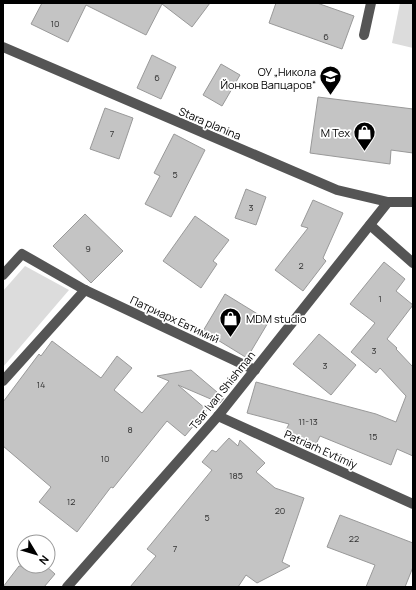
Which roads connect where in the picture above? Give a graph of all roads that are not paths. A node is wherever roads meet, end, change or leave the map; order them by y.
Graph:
1 (371, 3) edge
2 (364, 35) dead end
3 (3, 47) edge
4 (388, 202) junction
5 (413, 202) edge
6 (370, 225) junction
7 (413, 263) edge
8 (3, 275) edge
9 (85, 290) junction
10 (255, 370) junction
11 (3, 381) edge
12 (218, 416) junction
13 (413, 504) edge
14 (67, 587) edge

1 - 2 street
3 - 4 street, Stara planina
4 - 5 street, Stara planina
4 - 6 street, Tsar Ivan Shishman
6 - 7 street
6 - 10 street, Tsar Ivan Shishman
8 - 9 street, Патриарх Евтимий
9 - 10 street, Патриарх Евтимий
9 - 11 street
10 - 12 street, Tsar Ivan Shishman
12 - 13 street, Patriarh Evtimiy
12 - 14 street, Tsar Ivan Shishman

